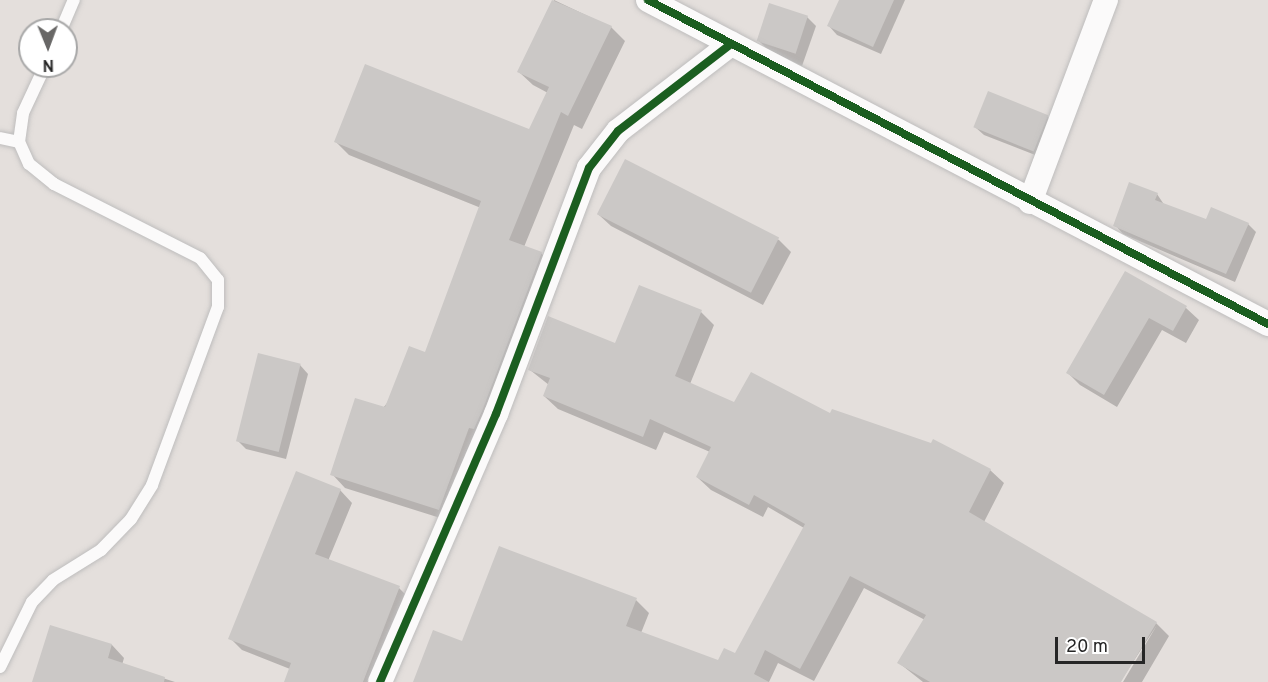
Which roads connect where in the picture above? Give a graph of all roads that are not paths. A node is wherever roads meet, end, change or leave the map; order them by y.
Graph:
1 (75, 0) edge
2 (648, 0) edge
3 (1106, 0) edge
4 (67, 18) edge
5 (731, 44) junction
6 (39, 78) edge
7 (0, 138) edge
8 (19, 142) junction
9 (1030, 202) junction
10 (1268, 324) edge
11 (0, 667) edge
12 (380, 682) edge

1 - 4 lane
2 - 5 street
3 - 9 street
5 - 9 street
5 - 12 street
6 - 8 lane
7 - 8 lane
8 - 11 lane
9 - 10 street

